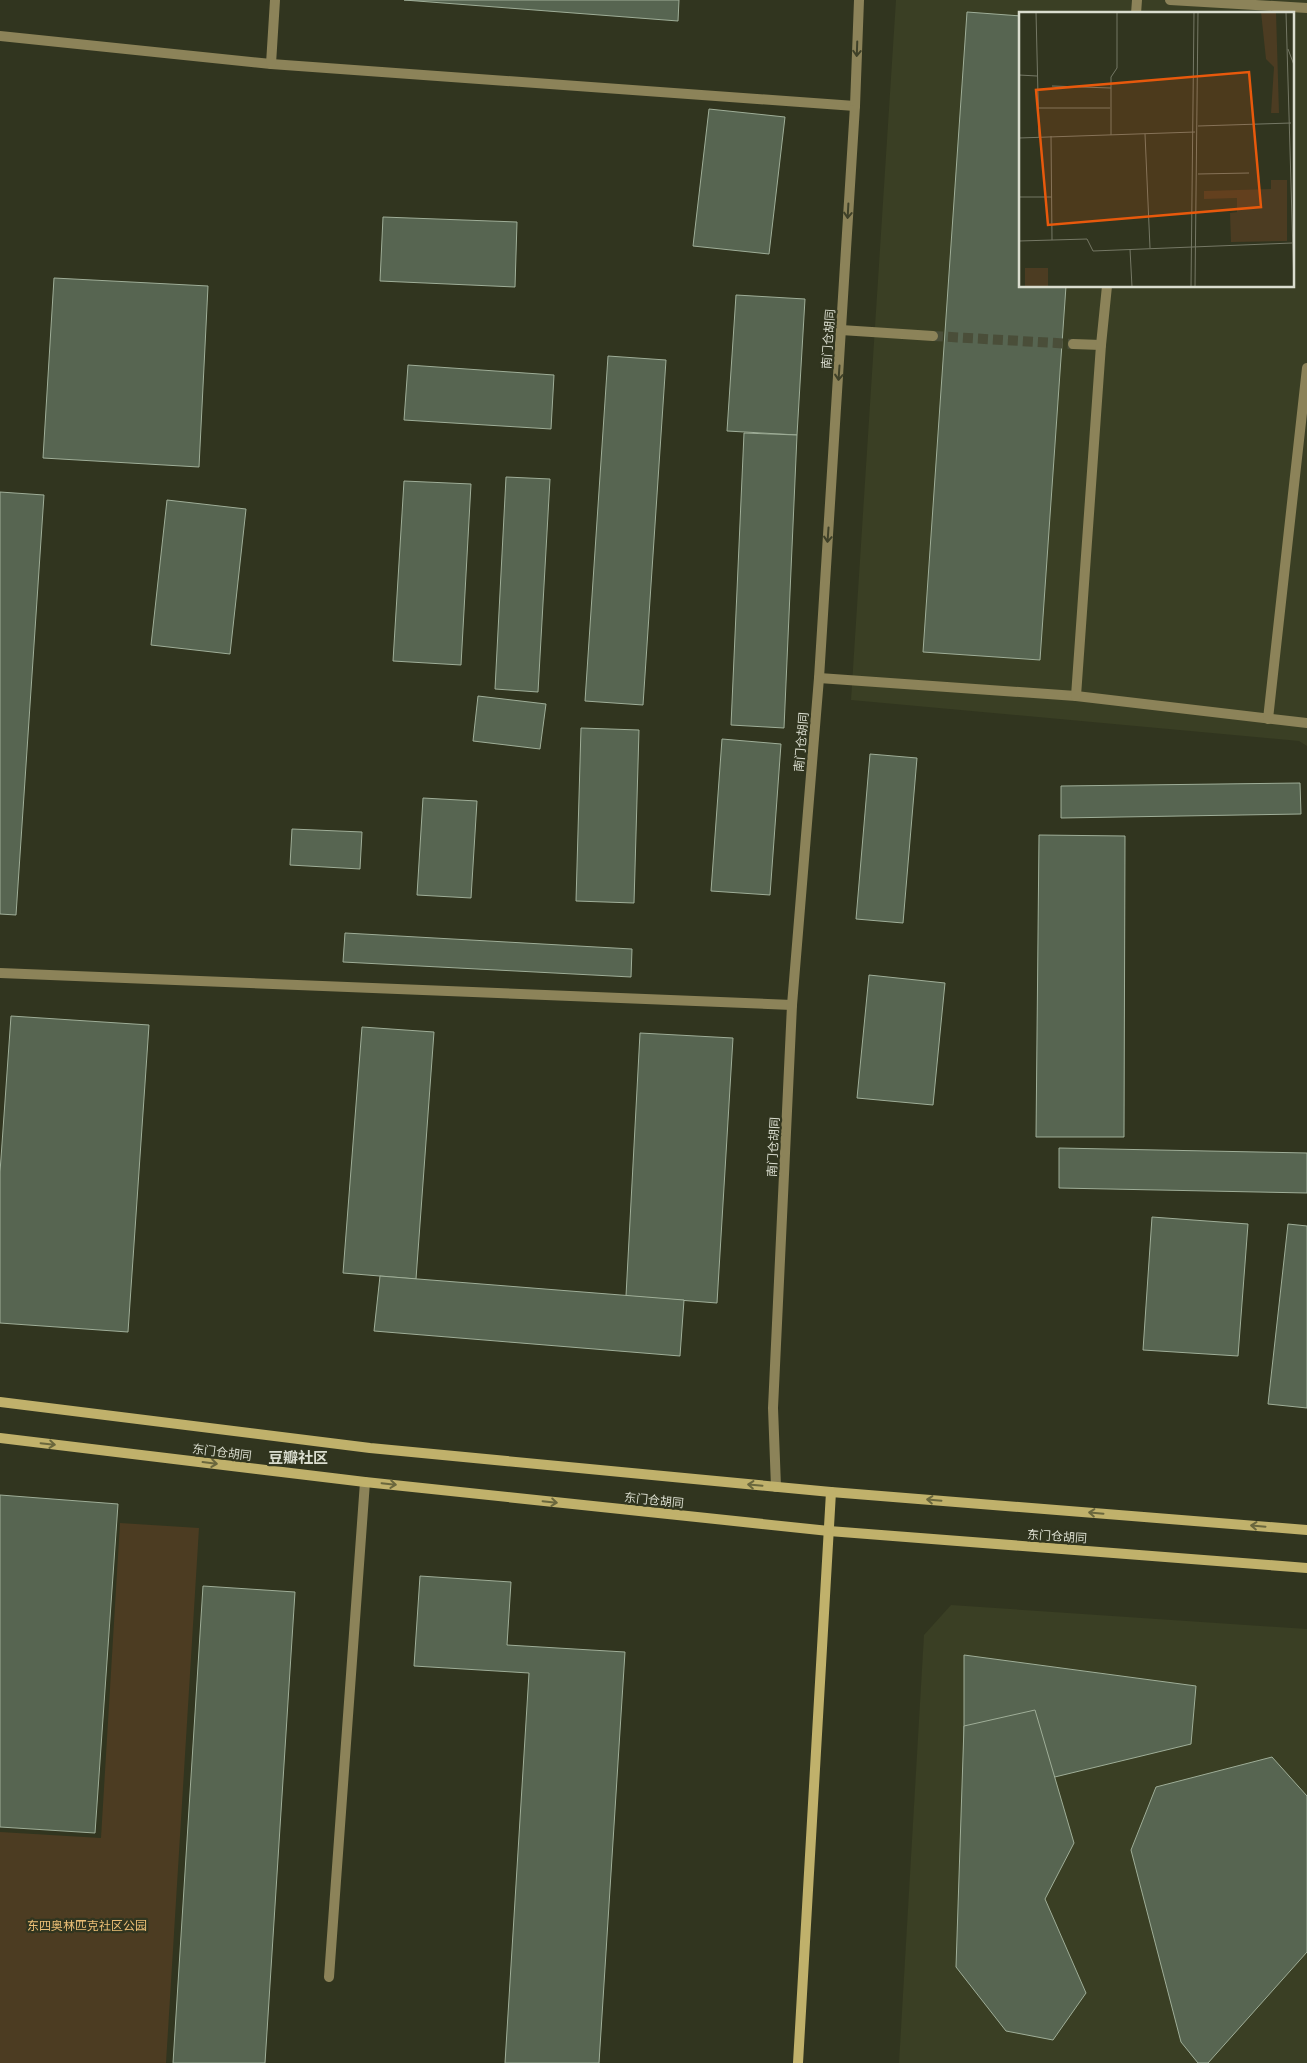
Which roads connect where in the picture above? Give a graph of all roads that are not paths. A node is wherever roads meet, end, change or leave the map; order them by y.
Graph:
1 (275, 0) edge
2 (859, 0) edge
3 (1170, 0) edge
4 (1307, 8) edge
5 (0, 36) edge
6 (270, 64) junction
7 (855, 106) junction
8 (1107, 288) edge
9 (842, 330) junction
10 (933, 336) tunnel mouth
11 (1073, 344) tunnel mouth
12 (1101, 345) junction
13 (1307, 368) edge
14 (819, 678) junction
15 (1076, 696) junction
16 (1268, 719) junction
17 (1307, 723) edge
18 (0, 973) edge
19 (792, 1005) junction
20 (0, 1402) edge
21 (0, 1438) edge
22 (365, 1482) junction
23 (776, 1487) junction
24 (831, 1492) junction
25 (1307, 1530) edge
26 (829, 1531) junction
27 (1307, 1568) edge
28 (329, 1977) dead end
29 (798, 2063) edge

1 - 6 street
2 -> 7 street, 南门仓胡同
3 - 4 street
5 - 6 street
6 - 7 street
7 -> 9 street, 南门仓胡同
8 - 12 street
9 - 10 street
9 -> 14 street, 南门仓胡同
11 - 12 street
12 - 15 street
13 - 16 street
14 - 15 street
14 - 19 street, 南门仓胡同
15 - 16 street
16 - 17 street
18 - 19 street
19 - 23 street, 南门仓胡同
23 -> 20 street, 东门仓胡同
21 -> 22 street, 东门仓胡同
22 -> 26 street, 东门仓胡同
22 - 28 street
23 - 24 street, 东门仓胡同
25 -> 24 street, 东门仓胡同
24 - 26 street
26 - 27 street, 东门仓胡同
26 - 29 street

